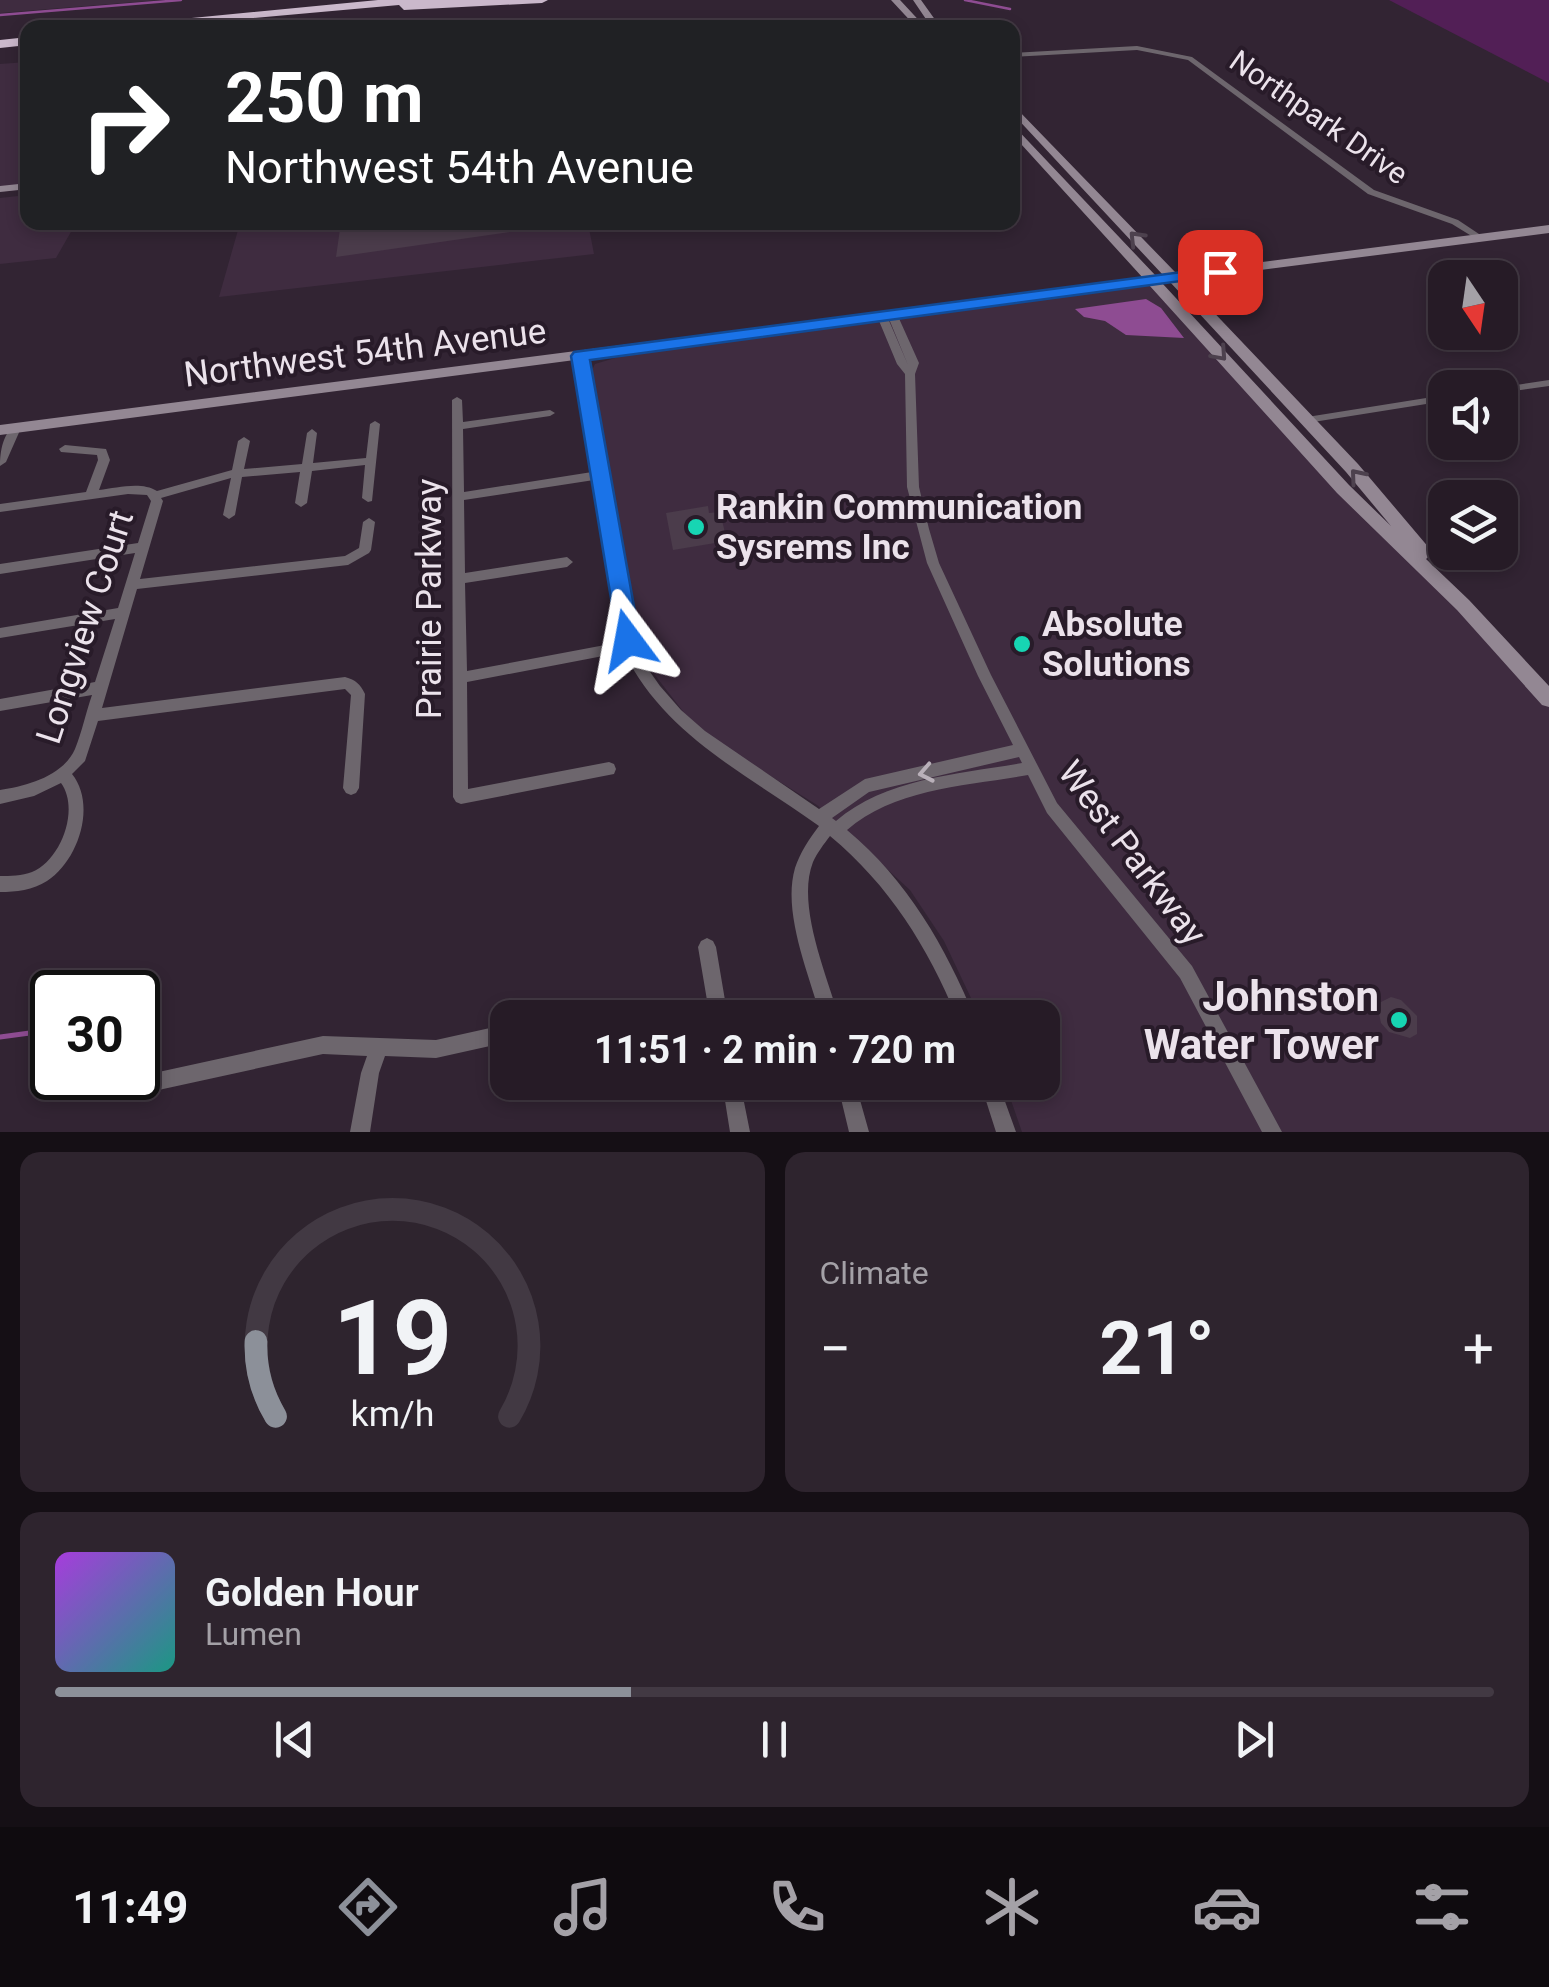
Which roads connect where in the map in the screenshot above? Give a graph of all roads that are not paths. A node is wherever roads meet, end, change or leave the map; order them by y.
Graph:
1 (414, 0) edge
2 (479, 0) edge
3 (542, 0) edge
4 (896, 0) edge
5 (387, 5) junction
6 (188, 20) edge
7 (247, 20) edge
8 (915, 20) edge
9 (1020, 56) edge
10 (1020, 116) edge
11 (1020, 136) edge
12 (1549, 229) edge
13 (1481, 238) junction
14 (1172, 278) junction
15 (1153, 280) junction
16 (887, 315) junction
17 (580, 356) junction
18 (1549, 383) edge
19 (1518, 387) edge
20 (458, 400) dead end
21 (1428, 401) edge
22 (550, 413) dead end
23 (1307, 420) junction
24 (375, 424) dead end
25 (458, 426) junction
26 (16, 428) junction
27 (0, 430) edge
28 (312, 433) dead end
29 (244, 442) dead end
30 (65, 449) dead end
31 (372, 460) junction
32 (0, 462) edge
33 (306, 469) junction
34 (236, 474) junction
35 (598, 475) junction
36 (91, 495) junction
37 (155, 496) junction
38 (458, 496) junction
39 (368, 498) dead end
40 (300, 503) dead end
41 (0, 508) edge
42 (229, 516) dead end
43 (369, 522) dead end
44 (144, 547) junction
45 (567, 562) dead end
46 (0, 569) edge
47 (459, 579) junction
48 (132, 585) junction
49 (1463, 605) junction
50 (125, 612) junction
51 (0, 633) edge
52 (630, 646) junction
53 (460, 678) junction
54 (102, 687) junction
55 (1549, 699) edge
56 (0, 705) edge
57 (94, 715) junction
58 (1021, 750) junction
59 (1030, 768) junction
60 (609, 769) dead end
61 (63, 775) junction
62 (351, 788) dead end
63 (0, 797) edge
64 (828, 824) junction
65 (0, 884) edge
66 (707, 947) dead end
67 (717, 1000) edge
68 (825, 1000) edge
69 (958, 1000) edge
70 (490, 1038) edge
71 (380, 1047) junction
72 (160, 1081) edge
73 (734, 1100) edge
74 (851, 1100) edge
75 (995, 1100) edge
76 (360, 1132) edge
77 (740, 1132) edge
78 (859, 1132) edge
79 (1006, 1132) edge
80 (1272, 1132) edge

1 - 5 highway
2 - 5 highway
3 - 5 highway
4 - 8 street
5 - 6 highway
5 - 7 highway
9 - 13 street, Northpark Drive
14 -> 10 street
11 - 15 street
12 - 13 street, Northwest 54th Avenue
13 - 14 street, Northwest 54th Avenue
14 - 15 street, Northwest 54th Avenue
14 - 23 street
15 - 16 street, Northwest 54th Avenue
15 -> 49 street
16 - 17 street, Northwest 54th Avenue
16 - 58 street, West Parkway
17 - 26 street, Northwest 54th Avenue
17 - 35 street
18 - 19 street
20 - 25 street, Prairie Parkway
21 - 23 street
22 - 25 street
49 -> 23 street
24 - 31 street
25 - 38 street, Prairie Parkway
26 - 27 street, Northwest 54th Avenue
26 - 32 street
28 - 33 street
29 - 34 street
30 - 36 street, Longview Court
31 - 33 street, Longview Court
31 - 39 street
33 - 34 street, Longview Court
33 - 40 street
34 - 37 street, Longview Court
34 - 42 street
35 - 38 street
35 - 52 street
36 - 37 street, Longview Court
36 - 41 street
37 - 44 street, Longview Court
38 - 47 street, Prairie Parkway
43 - 48 street, Longview Court
44 - 46 street, Longview Court
44 - 48 street, Longview Court
45 - 47 street
47 - 53 street, Prairie Parkway
48 - 50 street, Longview Court
49 - 55 street
50 - 51 street, Longview Court
50 - 54 street, Longview Court
52 - 53 street
52 - 64 street
53 - 60 street, Prairie Parkway
54 - 56 street, Longview Court
54 - 57 street, Longview Court
57 - 61 street, Longview Court
57 - 62 street, Longview Court
58 - 59 street, West Parkway
58 -> 64 street
59 - 64 street
59 - 80 street, West Parkway
61 - 63 street
61 - 65 street, Longview Court
64 - 68 street
64 - 69 street
66 - 67 street
70 - 71 street
71 - 72 street
71 - 76 street
73 - 77 street
74 - 78 street
75 - 79 street

